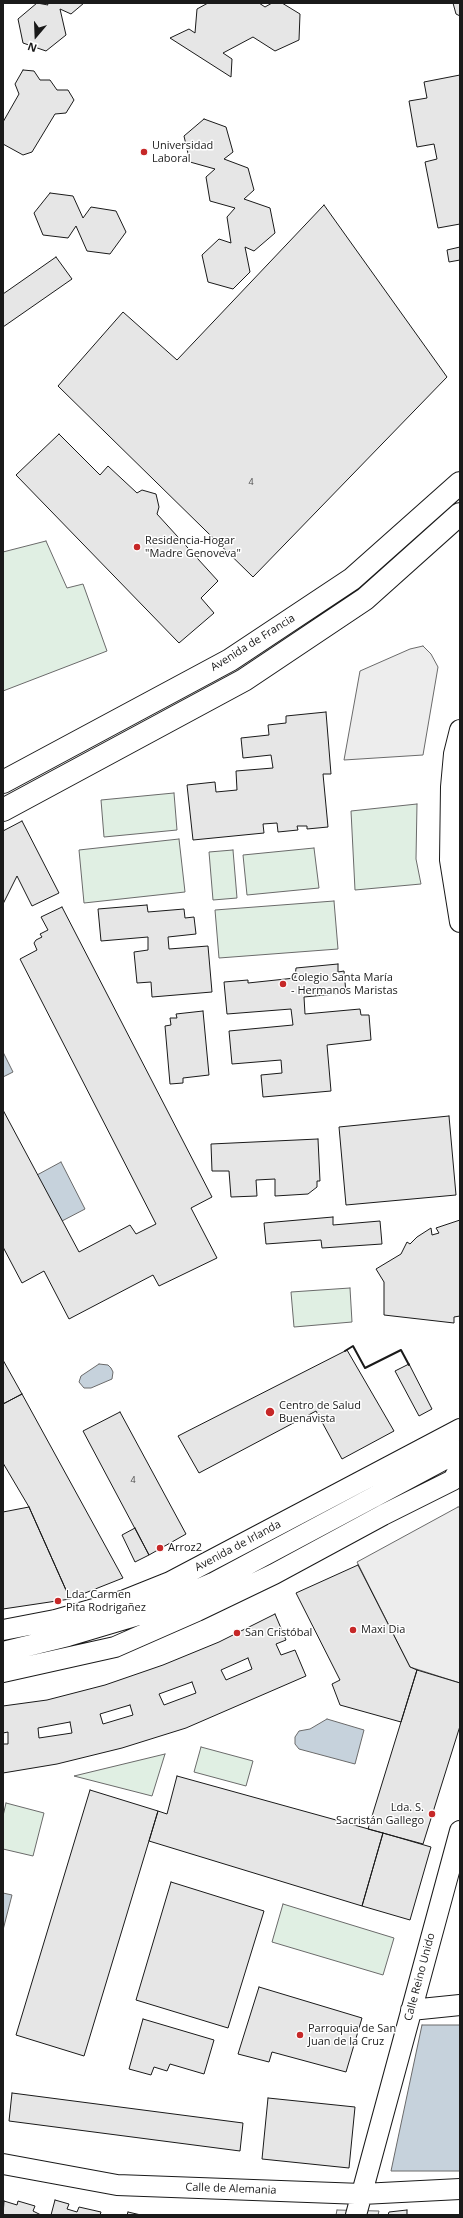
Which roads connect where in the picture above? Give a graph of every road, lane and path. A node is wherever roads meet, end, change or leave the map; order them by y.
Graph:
1 (460, 483) edge
2 (460, 514) edge
3 (460, 730) edge
4 (3, 782) edge
5 (3, 810) edge
6 (460, 922) edge
7 (460, 1429) edge
8 (460, 1451) edge
9 (460, 1467) edge
10 (265, 1556) junction
11 (274, 1574) junction
12 (3, 1630) edge
13 (3, 1652) edge
14 (3, 1672) edge
15 (460, 1831) edge
16 (460, 2005) edge
17 (411, 2010) junction
18 (3, 2164) edge
19 (460, 2190) edge
20 (362, 2194) junction
21 (356, 2215) edge

1 - 4 main road, Avenida de Francia
2 - 5 main road
3 - 6 street
7 - 12 street, Avenida de Irlanda
8 - 10 street, Avenida de Irlanda
9 - 11 street
10 - 11 street, Avenida de Irlanda
10 - 13 street, Avenida de Irlanda
11 - 14 street
15 - 17 street, Calle Reino Unido
16 - 17 street
17 - 20 street, Calle Reino Unido
18 - 20 street, Calle de Alemania
19 - 20 street, Calle de Alemania
20 - 21 street, Calle Reino Unido

